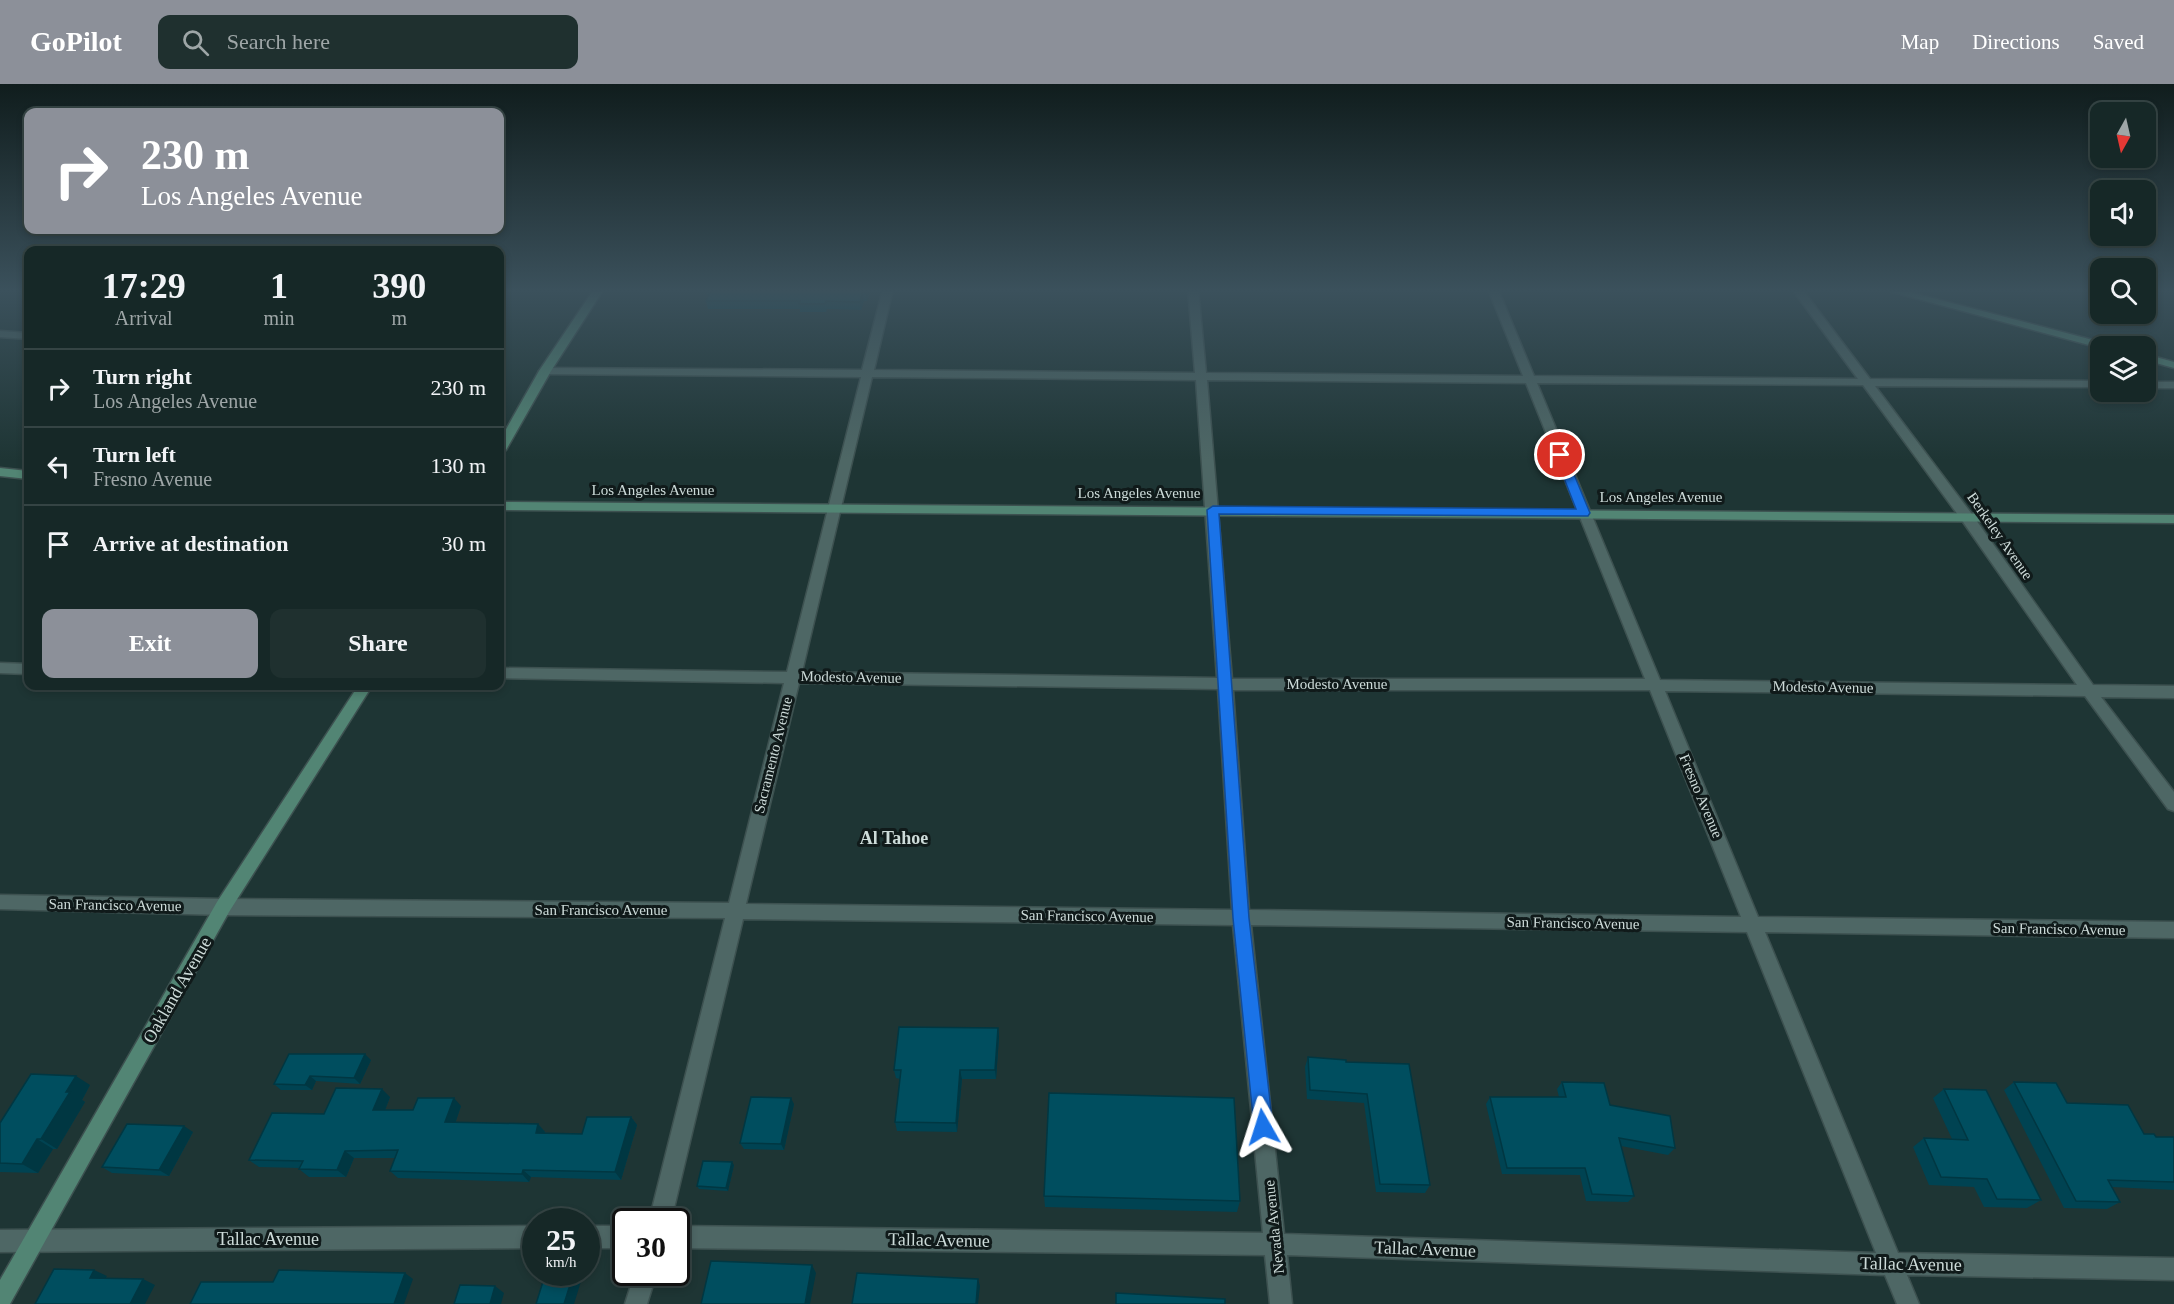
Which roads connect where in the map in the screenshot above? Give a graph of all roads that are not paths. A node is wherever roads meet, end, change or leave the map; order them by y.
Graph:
1 (561, 346) edge
2 (874, 346) edge
3 (1199, 346) edge
4 (1516, 346) edge
5 (1840, 346) edge
6 (2156, 360) edge
7 (2174, 365) edge
8 (544, 371) junction
9 (867, 373) junction
10 (1202, 376) junction
11 (1529, 378) junction
12 (1868, 382) junction
13 (2090, 384) edge
14 (2156, 385) edge
15 (2174, 385) edge
16 (504, 443) edge
17 (0, 472) edge
18 (24, 475) edge
19 (504, 506) edge
20 (836, 507) junction
21 (1213, 510) junction
22 (1584, 513) junction
23 (1966, 516) junction
24 (2174, 519) edge
25 (0, 668) edge
26 (24, 669) edge
27 (504, 673) edge
28 (793, 676) junction
29 (1224, 684) junction
30 (1654, 685) junction
31 (362, 690) edge
32 (2088, 690) junction
33 (2174, 692) edge
34 (2174, 804) edge
35 (0, 903) edge
36 (223, 907) junction
37 (735, 911) junction
38 (1241, 918) junction
39 (1755, 926) junction
40 (2174, 930) edge
41 (663, 1208) edge
42 (522, 1237) edge
43 (690, 1237) edge
44 (0, 1240) edge
45 (34, 1241) junction
46 (1276, 1244) junction
47 (1892, 1264) junction
48 (2174, 1269) edge
49 (642, 1286) edge
50 (0, 1300) edge
51 (636, 1304) edge
52 (1281, 1304) edge
53 (1908, 1304) edge

1 - 8 street
2 - 9 street, Sacramento Avenue
3 - 10 street, Nevada Avenue
4 - 11 street, Fresno Avenue
5 - 12 street, Berkeley Avenue
6 - 7 street
8 - 9 street
8 - 16 street
9 - 10 street
9 - 20 street, Sacramento Avenue
10 - 11 street
10 - 21 street, Nevada Avenue
11 - 12 street
11 - 22 street, Fresno Avenue
12 - 13 street
12 - 23 street, Berkeley Avenue
14 - 15 street
17 - 18 street
19 - 20 street, Los Angeles Avenue
20 - 21 street, Los Angeles Avenue
20 - 28 street, Sacramento Avenue
21 - 22 street, Los Angeles Avenue
21 - 29 street, Nevada Avenue
22 - 23 street, Los Angeles Avenue
22 - 30 street, Fresno Avenue
23 - 24 street, Los Angeles Avenue
23 - 32 street, Berkeley Avenue
25 - 26 street
27 - 28 street, Modesto Avenue
28 - 29 street, Modesto Avenue
28 - 37 street, Sacramento Avenue
29 - 30 street, Modesto Avenue
29 - 38 street, Nevada Avenue
30 - 32 street, Modesto Avenue
30 - 39 street, Fresno Avenue
31 - 36 street, Oakland Avenue
32 - 33 street, Modesto Avenue
32 - 34 street, Berkeley Avenue
35 - 36 street, San Francisco Avenue
36 - 37 street, San Francisco Avenue
36 - 45 street, Oakland Avenue
37 - 38 street, San Francisco Avenue
37 - 41 street, Sacramento Avenue
38 - 39 street, San Francisco Avenue
38 - 46 street, Nevada Avenue
39 - 40 street, San Francisco Avenue
39 - 47 street, Fresno Avenue
42 - 45 street, Tallac Avenue
43 - 46 street, Tallac Avenue
44 - 45 street, Tallac Avenue
45 - 50 street, Oakland Avenue
46 - 47 street, Tallac Avenue
46 - 52 street, Nevada Avenue
47 - 48 street, Tallac Avenue
47 - 53 street, Fresno Avenue
49 - 51 street

